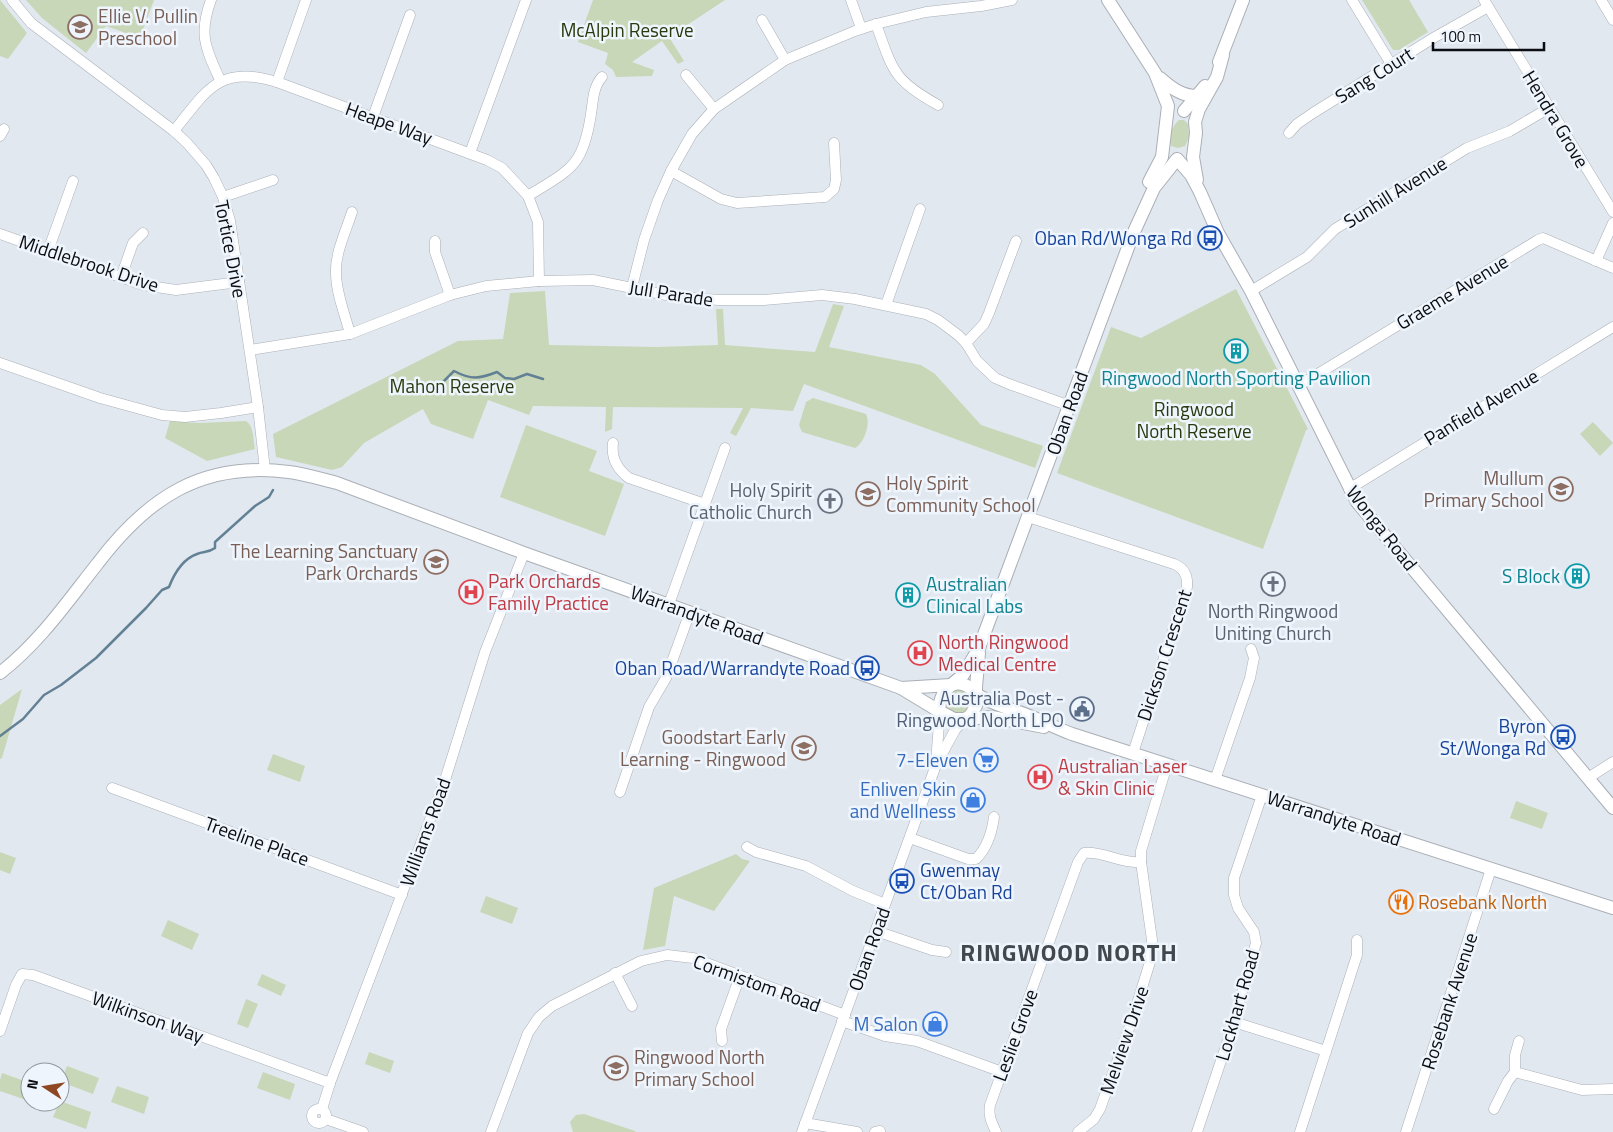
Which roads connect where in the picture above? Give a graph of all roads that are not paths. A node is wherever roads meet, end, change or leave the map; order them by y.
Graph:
1 (12, 0) edge
2 (211, 0) edge
3 (306, 0) edge
4 (526, 0) edge
5 (851, 0) edge
6 (1012, 0) edge
7 (1108, 0) edge
8 (1244, 0) edge
9 (1352, 0) edge
10 (1601, 0) edge
11 (1486, 4) edge
12 (410, 14) dead end
13 (762, 20) dead end
14 (1613, 20) edge
15 (876, 24) junction
16 (861, 28) junction
17 (1223, 55) junction
18 (785, 60) junction
19 (1391, 64) junction
20 (686, 75) dead end
21 (1157, 76) junction
22 (602, 77) dead end
23 (220, 80) junction
24 (276, 82) junction
25 (1197, 96) junction
26 (938, 105) dead end
27 (1549, 108) junction
28 (714, 109) junction
29 (1184, 111) junction
30 (373, 117) junction
31 (1195, 122) junction
32 (174, 131) junction
33 (1289, 133) dead end
34 (834, 142) dead end
35 (1164, 144) junction
36 (470, 153) junction
37 (1177, 160) junction
38 (671, 171) junction
39 (1166, 172) junction
40 (273, 180) dead end
41 (73, 181) dead end
42 (1199, 191) junction
43 (528, 196) junction
44 (223, 197) junction
45 (920, 209) dead end
46 (352, 212) dead end
47 (1613, 212) edge
48 (1613, 223) edge
49 (143, 233) dead end
50 (0, 234) edge
51 (1133, 234) junction
52 (434, 241) dead end
53 (1016, 241) dead end
54 (48, 251) junction
55 (1596, 261) junction
56 (1613, 268) edge
57 (121, 277) junction
58 (539, 281) junction
59 (239, 282) junction
60 (632, 287) junction
61 (1251, 292) junction
62 (450, 295) junction
63 (886, 305) junction
64 (1613, 327) edge
65 (350, 334) junction
66 (966, 343) junction
67 (250, 350) junction
68 (0, 363) edge
69 (1298, 386) junction
70 (1070, 406) junction
71 (258, 407) junction
72 (613, 443) dead end
73 (725, 448) dead end
74 (265, 470) junction
75 (1349, 489) junction
76 (705, 504) junction
77 (1028, 517) junction
78 (524, 553) junction
79 (669, 604) junction
80 (690, 612) junction
81 (979, 648) junction
82 (1251, 649) dead end
83 (0, 673) edge
84 (951, 685) junction
85 (901, 688) junction
86 (976, 694) junction
87 (939, 711) junction
88 (965, 719) junction
89 (1056, 728) junction
90 (1133, 753) junction
91 (1613, 762) edge
92 (1167, 764) junction
93 (936, 765) junction
94 (1588, 778) junction
95 (1215, 780) junction
96 (112, 788) dead end
97 (620, 792) dead end
98 (1262, 795) junction
99 (1613, 808) edge
100 (994, 817) dead end
101 (910, 838) junction
102 (747, 847) dead end
103 (1141, 862) junction
104 (1491, 869) junction
105 (402, 895) junction
106 (886, 904) junction
107 (1613, 908) edge
108 (876, 931) junction
109 (1357, 940) dead end
110 (946, 952) dead end
111 (615, 973) junction
112 (740, 976) junction
113 (632, 1006) dead end
114 (844, 1018) junction
115 (1234, 1022) junction
116 (0, 1031) edge
117 (722, 1041) dead end
118 (1519, 1041) dead end
119 (1326, 1051) junction
120 (1002, 1072) junction
121 (1515, 1072) junction
122 (330, 1083) junction
123 (1613, 1089) edge
124 (1494, 1109) dead end
125 (319, 1121) edge
126 (803, 1127) edge
127 (363, 1132) edge
128 (491, 1132) edge
129 (857, 1132) edge
130 (996, 1132) edge
131 (1078, 1132) edge
132 (1198, 1132) edge
133 (1300, 1132) edge
134 (1406, 1132) edge

1 - 32 street, Tortice Drive
2 - 23 street
3 - 24 street
4 - 36 street
5 - 16 street
6 - 15 street
7 - 21 main road
8 - 17 main road
9 - 19 street
10 - 14 street
11 - 19 street, Sang Court
11 - 27 street, Hendra Grove
12 - 30 street
13 - 18 street
15 - 16 street
15 - 26 street
16 - 18 street
17 - 25 main road
17 - 31 main road
18 - 28 street
19 - 33 street, Sang Court
20 - 28 street
21 - 25 main road
21 - 29 main road
21 - 35 main road
22 - 43 street
23 - 24 street, Heape Way
23 - 32 street
24 - 30 street, Heape Way
25 - 29 main road
27 - 47 street, Hendra Grove
27 - 61 street, Sunhill Avenue
28 - 38 street
29 - 31 main road
29 - 35 main road
30 - 36 street, Heape Way
31 - 37 main road, Oban Road
31 - 42 main road
32 - 44 street, Tortice Drive
34 - 38 street
35 - 37 main road, Wonga Road
35 - 51 main road, Oban Road
36 - 43 street, Heape Way
37 - 39 main road, Oban Road
37 - 42 main road, Wonga Road
38 - 60 street
39 - 42 main road
39 - 51 main road, Oban Road
40 - 44 street
41 - 54 street
42 - 61 main road, Wonga Road
43 - 58 street, Heape Way
44 - 59 street, Tortice Drive
45 - 63 street
46 - 65 street
48 - 55 street
49 - 57 street
50 - 54 street, Middlebrook Drive
51 - 70 main road, Oban Road
52 - 62 street
53 - 66 street
54 - 57 street, Middlebrook Drive
55 - 56 street, Graeme Avenue
55 - 69 street, Graeme Avenue
57 - 59 street, Middlebrook Drive
58 - 60 street, Jull Parade
58 - 62 street, Jull Parade
59 - 67 street, Tortice Drive
60 - 63 street, Jull Parade
61 - 69 main road, Wonga Road
62 - 65 street, Jull Parade
63 - 66 street, Jull Parade
64 - 75 street, Panfield Avenue
65 - 67 street, Jull Parade
66 - 70 street, Jull Parade
67 - 71 street, Tortice Drive
68 - 71 street
69 - 75 main road, Wonga Road
70 - 77 main road, Oban Road
71 - 74 street, Tortice Drive
72 - 76 street
73 - 76 street
74 - 78 main road, Warrandyte Road
74 - 83 main road, Warrandyte Road
75 - 94 main road, Wonga Road
76 - 79 street
77 - 81 main road, Oban Road
77 - 90 street, Dickson Crescent
78 - 79 main road, Warrandyte Road
78 - 105 street, Williams Road
79 - 80 main road, Warrandyte Road
80 - 85 main road, Warrandyte Road
80 - 97 street
81 - 84 main road, Oban Road
81 - 86 main road, Oban Road
82 - 95 street
84 - 85 main road, Warrandyte Road
84 - 86 main road
84 - 87 main road
85 - 87 main road, Warrandyte Road
86 - 88 main road
86 - 89 main road, Warrandyte Road
87 - 88 main road
87 - 93 street, Oban Road
88 - 89 main road, Warrandyte Road
88 - 93 street, Oban Road
89 - 90 main road, Warrandyte Road
90 - 92 main road, Warrandyte Road
91 - 94 street
92 - 95 main road, Warrandyte Road
92 - 103 street, Melview Drive
93 - 101 street, Oban Road
94 - 99 main road, Wonga Road
95 - 98 main road, Warrandyte Road
96 - 105 street, Treeline Place
98 - 104 main road, Warrandyte Road
98 - 115 street, Lockhart Road
100 - 101 street
101 - 106 street, Oban Road
102 - 106 street
103 - 120 street, Leslie Grove
103 - 131 street, Melview Drive
104 - 107 main road, Warrandyte Road
104 - 134 street, Rosebank Avenue
105 - 122 street, Williams Road
106 - 108 street, Oban Road
108 - 110 street
108 - 114 street, Oban Road
109 - 119 street
111 - 112 street, Cormistom Road
111 - 113 street
111 - 128 street, Cormistom Road
112 - 114 street, Cormistom Road
112 - 117 street
114 - 120 street, Cormistom Road
114 - 126 street, Oban Road
115 - 119 street
115 - 132 street, Lockhart Road
116 - 122 street, Wilkinson Way
118 - 121 street
119 - 133 street
120 - 130 street, Leslie Grove
121 - 123 street
121 - 124 street
122 - 125 street, Williams Road
125 - 127 street
126 - 129 street

